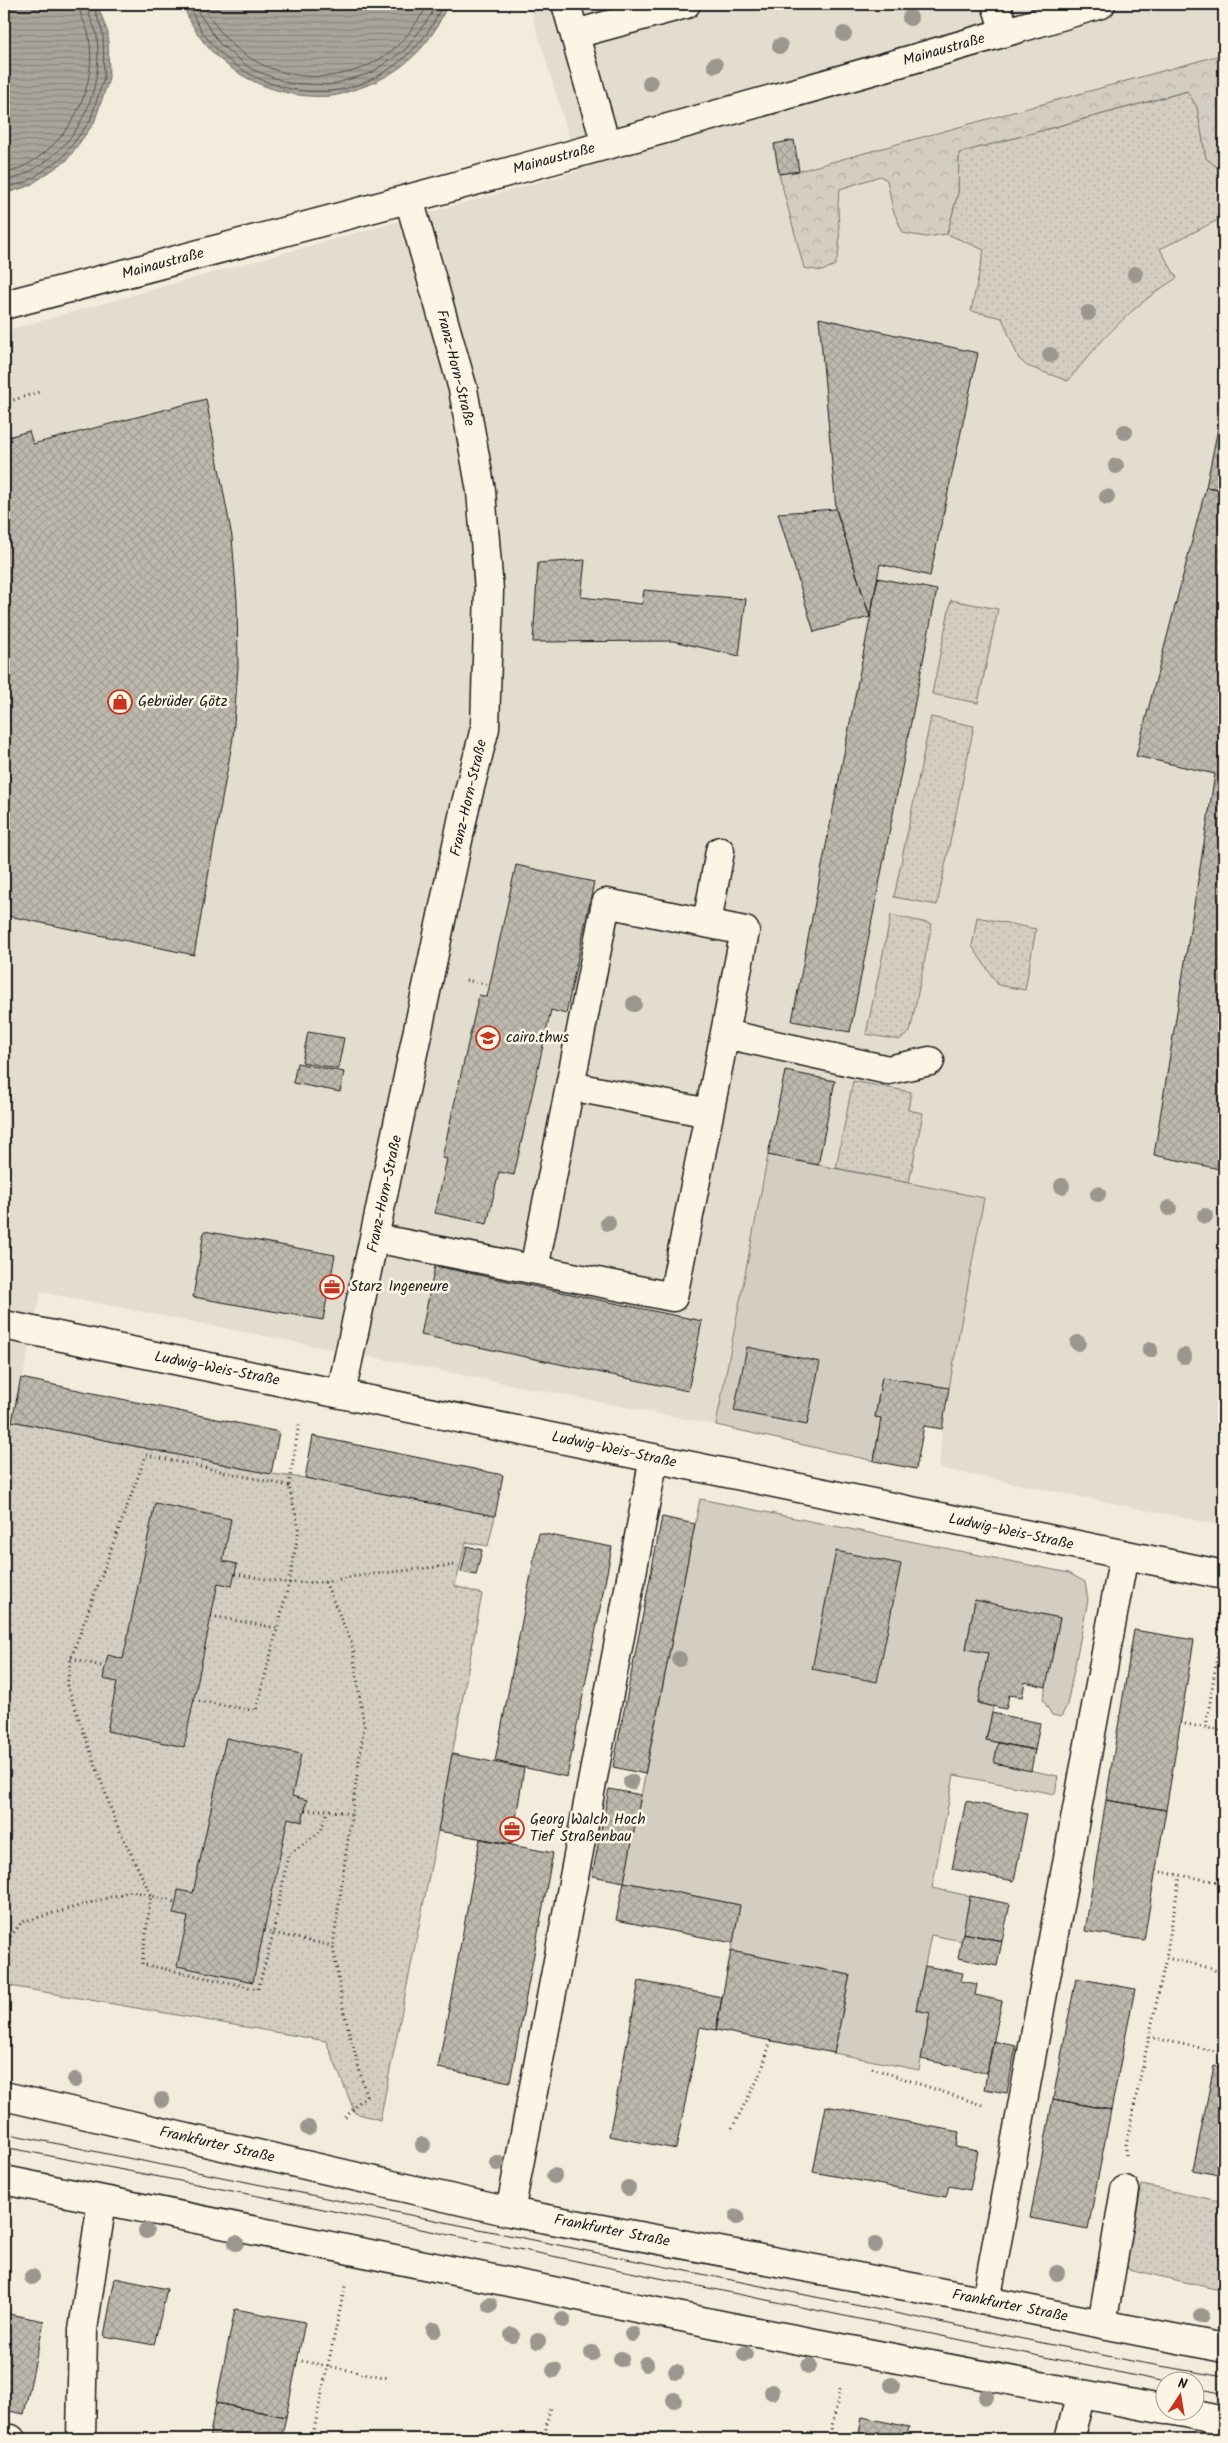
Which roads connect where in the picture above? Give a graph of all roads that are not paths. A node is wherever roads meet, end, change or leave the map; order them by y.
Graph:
1 (566, 4) edge
2 (686, 4) edge
3 (996, 4) edge
4 (1102, 4) edge
5 (1005, 32) junction
6 (575, 34) junction
7 (606, 145) junction
8 (410, 199) junction
9 (4, 305) edge
10 (720, 851) dead end
11 (706, 923) junction
12 (725, 1034) junction
13 (930, 1061) dead end
14 (570, 1086) junction
15 (709, 1113) junction
16 (375, 1238) junction
17 (534, 1269) junction
18 (4, 1325) edge
19 (341, 1394) junction
20 (654, 1458) junction
21 (1124, 1555) junction
22 (1224, 1575) edge
23 (4, 2096) edge
24 (4, 2180) edge
25 (1125, 2190) road end
26 (102, 2201) junction
27 (510, 2212) junction
28 (986, 2301) junction
29 (1102, 2324) junction
30 (1224, 2348) edge
31 (1081, 2394) junction
32 (1156, 2408) edge
33 (1206, 2417) edge
34 (1224, 2420) edge
35 (4, 2438) edge
36 (11, 2439) edge
37 (81, 2439) edge
38 (1069, 2439) edge

1 - 6 street
2 - 6 street
3 - 5 street
4 - 5 street, Mainaustraße
5 - 7 street, Mainaustraße
6 - 7 street
7 - 8 street, Mainaustraße
8 - 9 street, Mainaustraße
8 - 16 street, Franz-Horn-Straße
10 - 11 street
11 - 12 street
11 - 14 street
12 - 13 street
12 - 15 street
14 - 15 street
14 - 17 street
15 - 17 street
16 - 17 street
16 - 19 street, Franz-Horn-Straße
18 - 19 street, Ludwig-Weis-Straße
19 - 20 street, Ludwig-Weis-Straße
20 - 21 street, Ludwig-Weis-Straße
20 - 27 street
21 - 22 street, Ludwig-Weis-Straße
21 - 28 street
23 - 27 street, Frankfurter Straße
24 - 26 street
25 - 29 street
26 - 31 street
26 - 37 street
27 - 28 street, Frankfurter Straße
28 - 29 street, Frankfurter Straße
29 - 30 street, Frankfurter Straße
31 - 32 street
31 - 38 street
33 - 34 street
35 - 36 street

